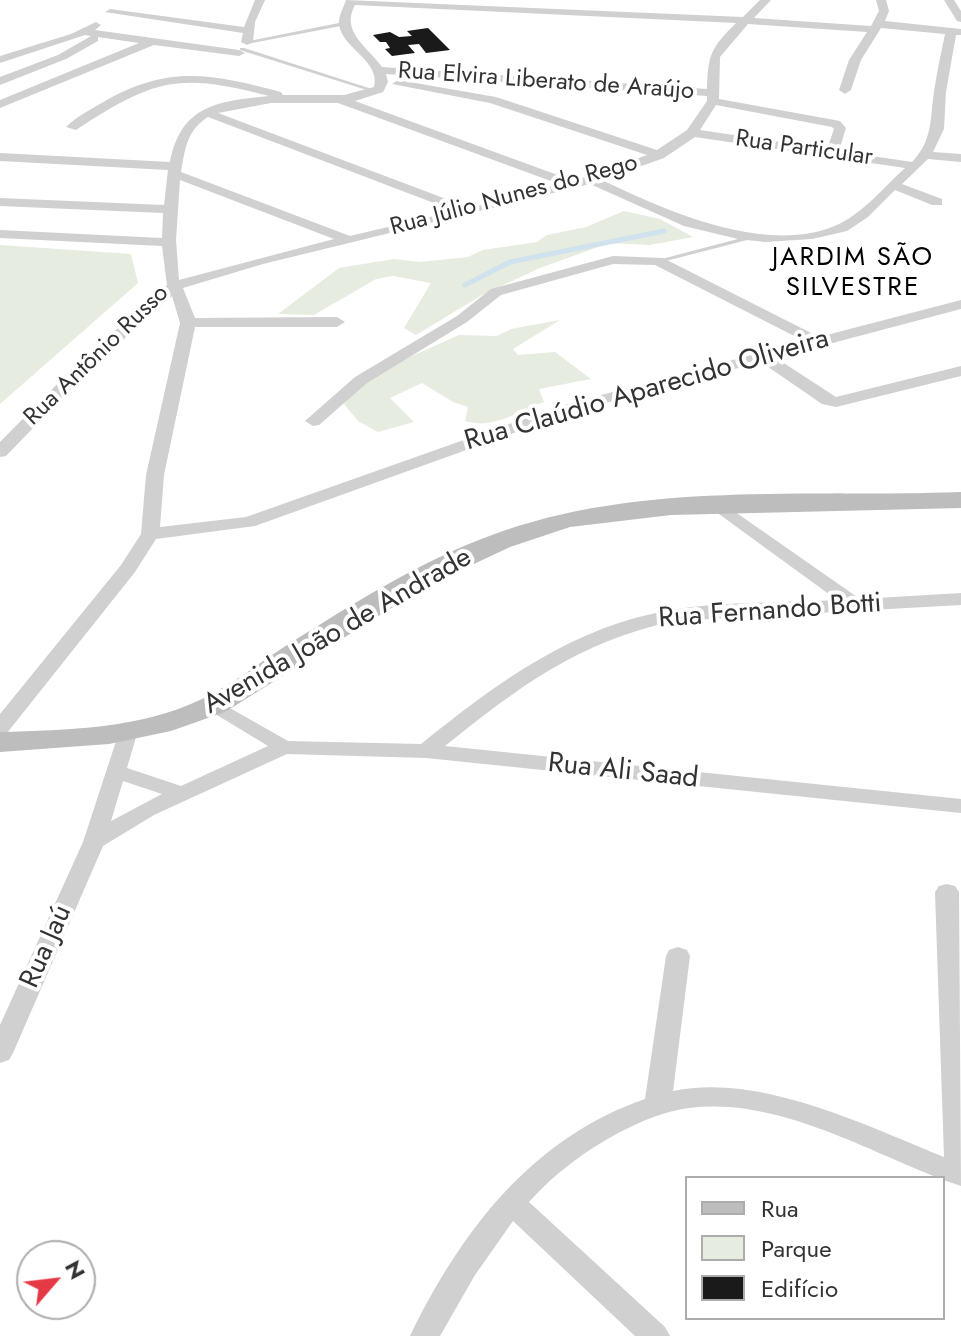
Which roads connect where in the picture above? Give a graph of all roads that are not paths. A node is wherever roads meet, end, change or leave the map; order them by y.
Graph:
1 (260, 0) edge
2 (766, 0) edge
3 (881, 0) edge
4 (949, 0) edge
5 (352, 1) edge
6 (111, 3) edge
7 (961, 19) edge
8 (747, 20) junction
9 (344, 24) junction
10 (875, 26) junction
11 (958, 30) edge
12 (84, 32) junction
13 (101, 35) junction
14 (153, 41) junction
15 (245, 44) junction
16 (0, 60) edge
17 (228, 62) dead end
18 (216, 69) dead end
19 (204, 77) junction
20 (0, 81) edge
21 (379, 81) junction
22 (845, 90) dead end
23 (713, 97) junction
24 (292, 99) junction
25 (341, 100) junction
26 (0, 104) edge
27 (208, 113) junction
28 (72, 127) dead end
29 (692, 133) junction
30 (832, 152) junction
31 (659, 155) junction
32 (0, 157) edge
33 (961, 158) edge
34 (920, 161) junction
35 (175, 170) junction
36 (591, 180) junction
37 (571, 184) junction
38 (893, 185) junction
39 (0, 202) edge
40 (937, 202) dead end
41 (170, 209) junction
42 (469, 212) junction
43 (0, 234) edge
44 (753, 237) junction
45 (349, 240) junction
46 (167, 242) junction
47 (658, 261) junction
48 (174, 286) junction
49 (961, 304) edge
50 (337, 322) dead end
51 (188, 323) junction
52 (817, 342) junction
53 (762, 355) junction
54 (961, 371) edge
55 (313, 421) dead end
56 (0, 452) edge
57 (961, 500) edge
58 (718, 505) junction
59 (150, 534) junction
60 (961, 599) edge
61 (855, 604) junction
62 (214, 705) junction
63 (0, 728) edge
64 (127, 734) junction
65 (0, 742) edge
66 (284, 747) junction
67 (426, 751) junction
68 (117, 772) junction
69 (181, 793) junction
70 (961, 806) edge
71 (94, 842) junction
72 (947, 892) dead end
73 (678, 956) dead end
74 (0, 1053) edge
75 (658, 1102) junction
76 (960, 1174) edge
77 (511, 1202) junction
78 (425, 1336) edge
79 (655, 1336) edge

1 - 15 street
2 - 8 street, Rua Júlio Nunes do Rego
3 - 10 street
4 - 7 street
5 - 8 street
5 - 9 street
6 - 12 street
6 - 15 street
7 - 11 street
8 - 10 street
8 - 23 street, Rua Júlio Nunes do Rego
9 - 15 lane
9 - 21 street
10 - 11 street
10 - 22 street
11 - 34 street
12 - 13 street
12 - 16 street
13 - 14 street
13 - 20 street
14 - 15 street
14 - 26 street
15 - 17 street
15 - 21 lane
18 - 19 street
19 - 24 street
19 - 28 street
21 - 23 street, Rua Elvira Liberato de Araújo
21 - 25 street
21 - 31 street
23 - 29 street, Rua Júlio Nunes do Rego
23 - 30 street, Rua Elvira Liberato de Araújo
24 - 25 street
24 - 27 street
25 - 37 street
27 - 35 street, Rua Antônio Russo
27 - 42 street
29 - 30 street, Rua Particular
29 - 31 street, Rua Júlio Nunes do Rego
30 - 34 street, Rua Particular
31 - 36 street, Rua Júlio Nunes do Rego
32 - 35 street
33 - 34 street, Rua Particular
34 - 38 street
35 - 41 street, Rua Antônio Russo
35 - 45 street
36 - 37 street, Rua Júlio Nunes do Rego
36 - 44 street
37 - 42 street, Rua Júlio Nunes do Rego
38 - 40 street
38 - 44 street
39 - 41 street
41 - 46 street, Rua Antônio Russo
42 - 45 street, Rua Júlio Nunes do Rego
43 - 46 street
44 - 47 lane
45 - 48 street, Rua Júlio Nunes do Rego
46 - 48 street, Rua Antônio Russo
47 - 52 street
47 - 55 street
48 - 51 street
48 - 56 street, Rua Antônio Russo
49 - 52 street, Rua Claúdio Aparecido Oliveira
50 - 51 street
51 - 59 street
52 - 53 street, Rua Claúdio Aparecido Oliveira
53 - 54 street
53 - 59 street, Rua Claúdio Aparecido Oliveira
57 - 58 main road, Avenida João de Andrade
58 - 61 street
58 - 62 main road, Avenida João de Andrade
59 - 63 street
60 - 61 street, Rua Fernando Botti
61 - 67 street, Rua Fernando Botti
62 - 64 main road, Avenida João de Andrade
62 - 66 street
64 - 65 main road, Avenida João de Andrade
64 - 68 street, Rua Jaú
66 - 67 street, Rua Ali Saad
66 - 69 street
67 - 70 street, Rua Ali Saad
68 - 69 street
68 - 71 street, Rua Jaú
69 - 71 street
71 - 74 street, Rua Jaú
72 - 76 street
73 - 75 street
75 - 76 street
75 - 77 street
77 - 78 street
77 - 79 street

